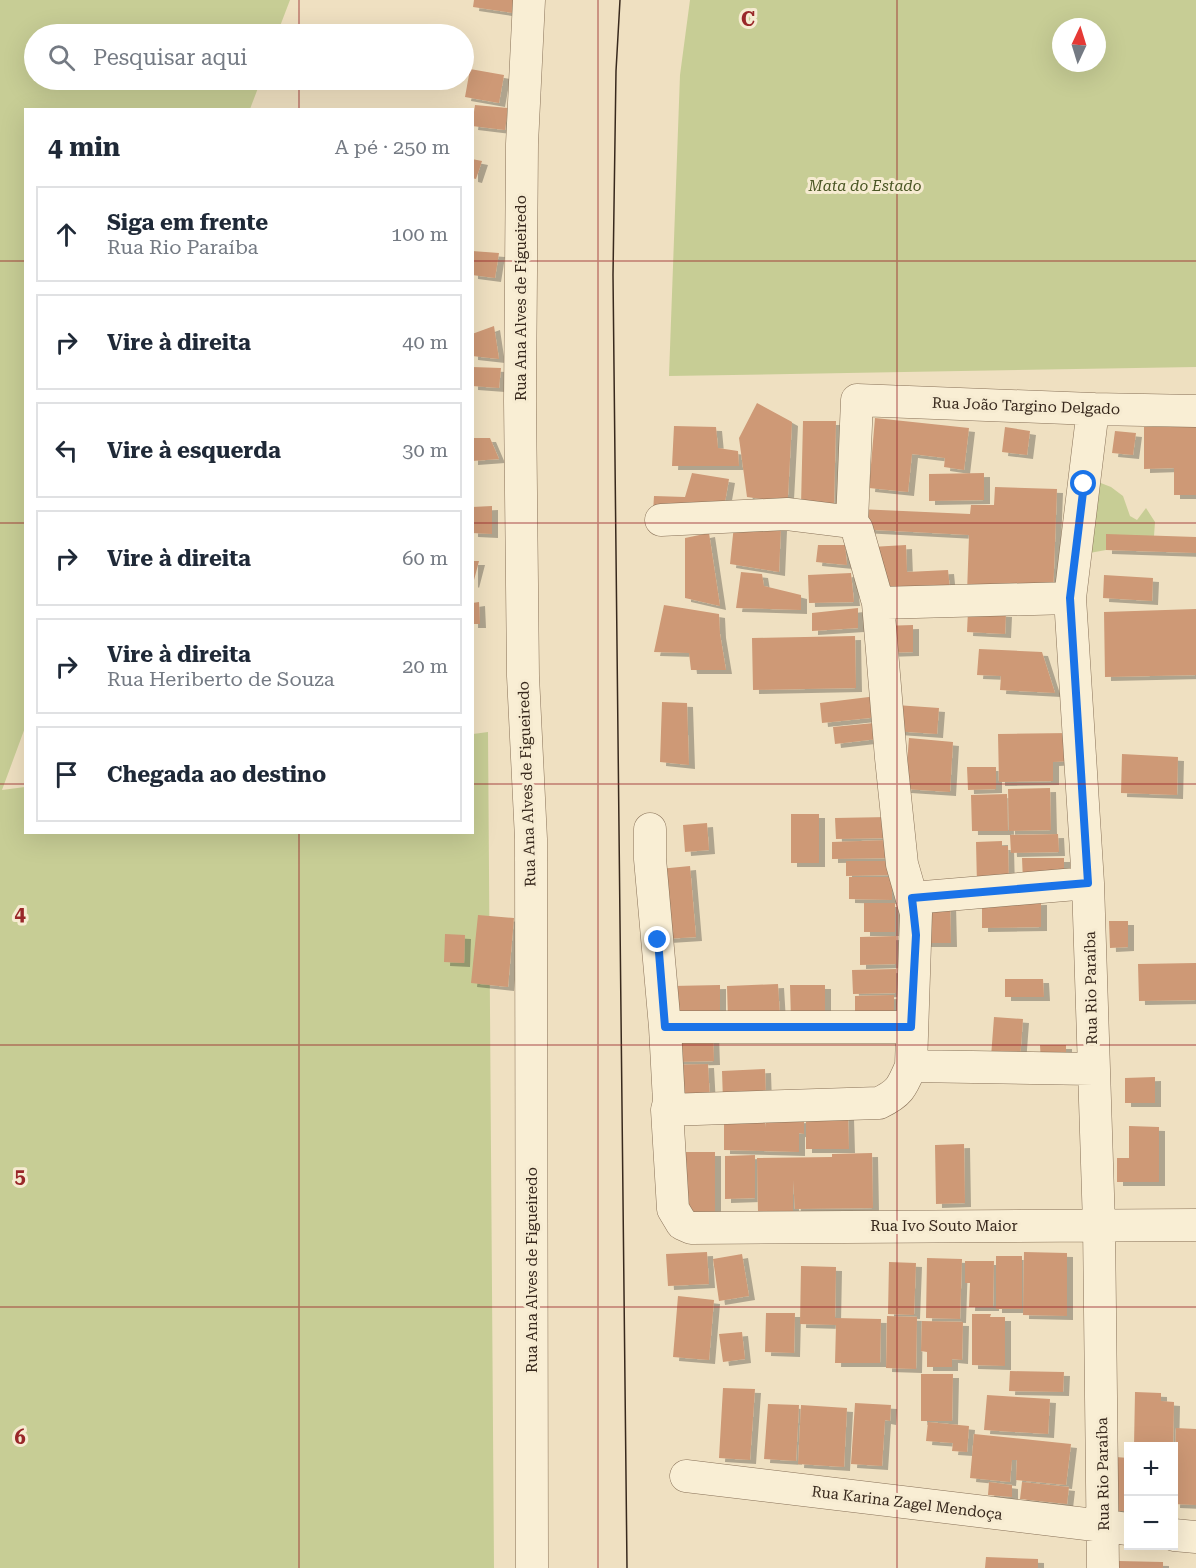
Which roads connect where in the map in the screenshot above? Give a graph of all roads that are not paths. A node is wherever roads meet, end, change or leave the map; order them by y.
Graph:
1 (529, 0) edge
2 (1093, 409) junction
3 (1196, 411) edge
4 (661, 520) dead end
5 (852, 522) junction
6 (1070, 598) junction
7 (878, 603) junction
8 (650, 829) dead end
9 (1088, 883) junction
10 (912, 898) junction
11 (665, 1027) junction
12 (911, 1027) junction
13 (911, 1066) junction
14 (1093, 1069) junction
15 (667, 1110) junction
16 (1099, 1225) junction
17 (1196, 1225) edge
18 (686, 1476) dead end
19 (1116, 1528) edge
20 (1178, 1535) edge
21 (1196, 1537) edge
22 (532, 1568) edge
23 (1103, 1568) edge

1 - 22 street, Rua Ana Alves de Figueiredo
2 - 3 street, Rua João Targino Delgado
2 - 5 street, Rua João Targino Delgado
2 - 6 street, Rua Rio Paraíba
4 - 5 street
5 - 7 street
6 - 7 street
6 - 9 street, Rua Rio Paraíba
7 - 10 street
8 - 11 street
9 - 10 street
9 - 14 street, Rua Rio Paraíba
10 - 12 street
11 - 12 street
11 - 15 street
12 - 13 street
13 - 14 street
13 - 15 street
14 - 16 street, Rua Rio Paraíba
15 - 16 street, Rua Ivo Souto Maior
16 - 17 street, Rua Ivo Souto Maior
16 - 19 street, Rua Rio Paraíba
18 - 19 street, Rua Karina Zagel Mendoça
19 - 23 street, Rua Rio Paraíba
20 - 21 street

